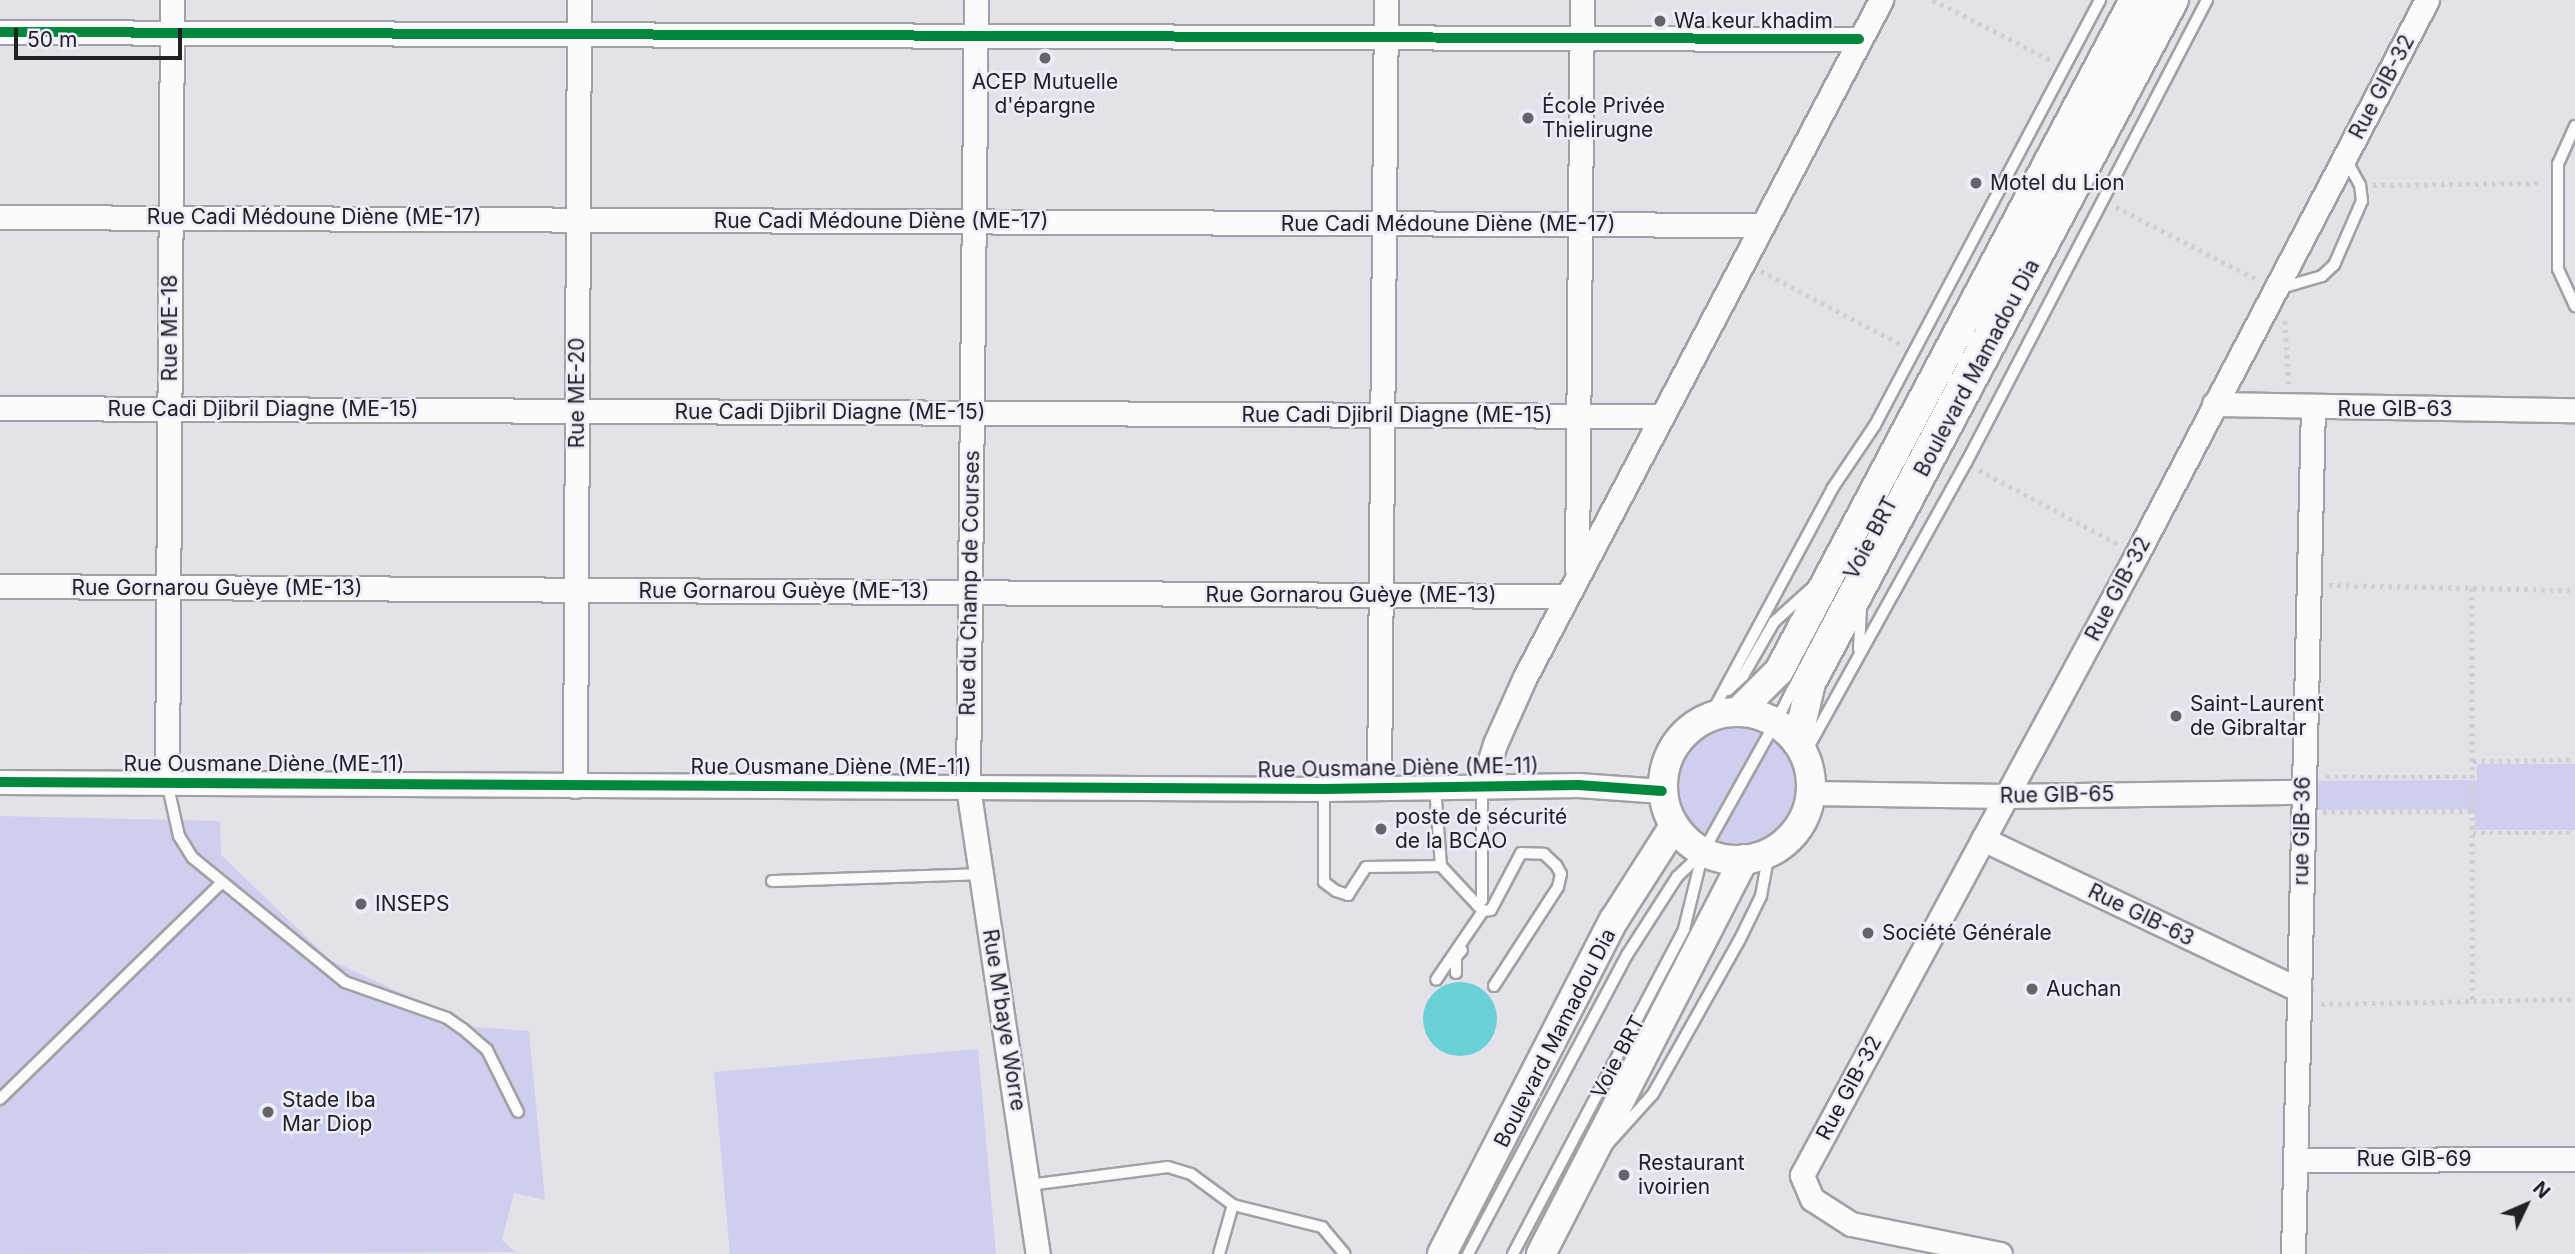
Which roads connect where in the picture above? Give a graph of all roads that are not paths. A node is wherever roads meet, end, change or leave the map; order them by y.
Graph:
1 (172, 0) edge
2 (579, 0) edge
3 (976, 0) edge
4 (1386, 0) edge
5 (1582, 0) edge
6 (1881, 0) edge
7 (2099, 0) edge
8 (2134, 0) edge
9 (2154, 0) edge
10 (2174, 0) edge
11 (2207, 0) edge
12 (2427, 0) edge
13 (579, 31) junction
14 (0, 32) edge
15 (172, 34) junction
16 (975, 36) junction
17 (1385, 36) junction
18 (1582, 36) junction
19 (1859, 39) junction
20 (2575, 126) edge
21 (2345, 158) junction
22 (171, 215) junction
23 (0, 217) edge
24 (578, 219) junction
25 (973, 222) junction
26 (1384, 222) junction
27 (1580, 225) junction
28 (1761, 225) junction
29 (2276, 289) junction
30 (2575, 306) edge
31 (2214, 404) junction
32 (0, 408) edge
33 (2302, 408) junction
34 (169, 409) junction
35 (2575, 410) edge
36 (577, 411) junction
37 (972, 413) junction
38 (1382, 415) junction
39 (1579, 416) junction
40 (1660, 416) junction
41 (1862, 585) junction
42 (0, 586) edge
43 (1572, 586) junction
44 (168, 587) junction
45 (576, 590) junction
46 (970, 592) junction
47 (1381, 595) junction
48 (1857, 659) junction
49 (1729, 709) junction
50 (1775, 723) junction
51 (1800, 749) junction
52 (0, 782) edge
53 (167, 782) junction
54 (575, 786) junction
55 (1379, 786) junction
56 (1435, 786) junction
57 (1482, 786) junction
58 (968, 787) junction
59 (1324, 789) junction
60 (1662, 791) junction
61 (1811, 793) junction
62 (2303, 794) junction
63 (2005, 796) junction
64 (1674, 826) junction
65 (1983, 839) junction
66 (1703, 852) junction
67 (1756, 856) junction
68 (1441, 863) junction
69 (980, 874) junction
70 (772, 881) dead end
71 (222, 882) junction
72 (1483, 906) junction
73 (1456, 973) dead end
74 (1436, 980) dead end
75 (1494, 986) dead end
76 (2299, 998) junction
77 (0, 1099) edge
78 (518, 1112) dead end
79 (2575, 1158) edge
80 (2295, 1160) junction
81 (1029, 1185) junction
82 (1233, 1205) junction
83 (1038, 1254) edge
84 (1219, 1254) edge
85 (1345, 1254) edge
86 (1442, 1254) edge
87 (1468, 1254) edge
88 (1513, 1254) edge
89 (1541, 1254) edge
90 (2000, 1254) edge
91 (2293, 1254) edge

1 - 15 street, Rue ME-18
2 - 13 street, Rue ME-20
3 - 16 street, Rue du Champ de Courses
4 - 17 street
5 - 18 street
6 - 19 street
7 - 49 lane
8 - 49 street, Boulevard Mamadou Dia
9 - 50 lane, Voie BRT
10 - 41 street, Boulevard Mamadou Dia
11 - 48 lane
12 - 21 street, Rue GIB-32
13 - 15 street
13 - 16 street
13 - 24 street, Rue ME-20
14 - 15 street
15 - 22 street, Rue ME-18
16 - 17 street
16 - 25 street, Rue du Champ de Courses
17 - 18 street
17 - 26 street
18 - 19 street
18 - 27 street
19 - 28 street
20 - 30 lane
21 - 29 street, Rue GIB-32
21 - 29 lane
22 - 23 street, Rue Cadi Médoune Diène (ME-17)
22 - 24 street, Rue Cadi Médoune Diène (ME-17)
22 - 34 street, Rue ME-18
24 - 25 street, Rue Cadi Médoune Diène (ME-17)
24 - 36 street, Rue ME-20
25 - 26 street, Rue Cadi Médoune Diène (ME-17)
25 - 37 street, Rue du Champ de Courses
26 - 27 street, Rue Cadi Médoune Diène (ME-17)
26 - 38 street
27 - 28 street, Rue Cadi Médoune Diène (ME-17)
27 - 39 street
28 - 40 street
29 - 31 street, Rue GIB-32
31 - 33 street, Rue GIB-63
31 - 63 street, Rue GIB-32
32 - 34 street, Rue Cadi Djibril Diagne (ME-15)
33 - 35 street, Rue GIB-63
33 - 62 street, rue GIB-36
34 - 36 street, Rue Cadi Djibril Diagne (ME-15)
34 - 44 street, Rue ME-18
36 - 37 street, Rue Cadi Djibril Diagne (ME-15)
36 - 45 street, Rue ME-20
37 - 38 street, Rue Cadi Djibril Diagne (ME-15)
37 - 46 street, Rue du Champ de Courses
38 - 39 street, Rue Cadi Djibril Diagne (ME-15)
38 - 47 street
39 - 40 street, Rue Cadi Djibril Diagne (ME-15)
39 - 43 street
40 - 43 street
41 - 48 lane
41 - 51 street, Boulevard Mamadou Dia
42 - 44 street, Rue Gornarou Guèye (ME-13)
43 - 47 street, Rue Gornarou Guèye (ME-13)
43 - 57 street
44 - 45 street, Rue Gornarou Guèye (ME-13)
44 - 53 street, Rue ME-18
45 - 46 street, Rue Gornarou Guèye (ME-13)
45 - 54 street, Rue ME-20
46 - 47 street, Rue Gornarou Guèye (ME-13)
46 - 58 street, Rue du Champ de Courses
47 - 55 street
48 - 51 lane
49 - 50 street
49 - 60 street, Boulevard Mamadou Dia
50 - 51 street
50 - 66 lane, Voie BRT
51 - 61 street
52 - 53 street, Rue Ousmane Diène (ME-11)
53 - 54 street, Rue Ousmane Diène (ME-11)
53 - 71 lane
54 - 58 street, Rue Ousmane Diène (ME-11)
55 - 56 street, Rue Ousmane Diène (ME-11)
55 - 59 street, Rue Ousmane Diène (ME-11)
56 - 57 street, Rue Ousmane Diène (ME-11)
56 - 68 lane
57 - 60 street, Rue Ousmane Diène (ME-11)
57 - 72 lane
58 - 59 street, Rue Ousmane Diène (ME-11)
58 - 69 street, Rue M'baye Worre
59 - 68 lane
60 - 64 street
61 - 63 street, Rue GIB-65
61 - 67 street
62 - 63 street, Rue GIB-65
62 - 76 street, rue GIB-36
63 - 65 street, Rue GIB-32
64 - 66 street
64 - 86 street, Boulevard Mamadou Dia
65 - 76 street, Rue GIB-63
65 - 90 street, Rue GIB-32
66 - 67 street
66 - 87 lane, Voie BRT
66 - 88 lane, Voie BRT
67 - 89 street
68 - 72 lane
69 - 70 lane
69 - 81 street, Rue M'baye Worre
71 - 77 lane
71 - 78 lane
72 - 73 lane
72 - 74 lane
72 - 75 lane
76 - 80 street, rue GIB-36
79 - 80 street, Rue GIB-69
80 - 91 street, rue GIB-36
81 - 82 lane
81 - 83 street, Rue M'baye Worre
82 - 84 lane
82 - 85 lane

